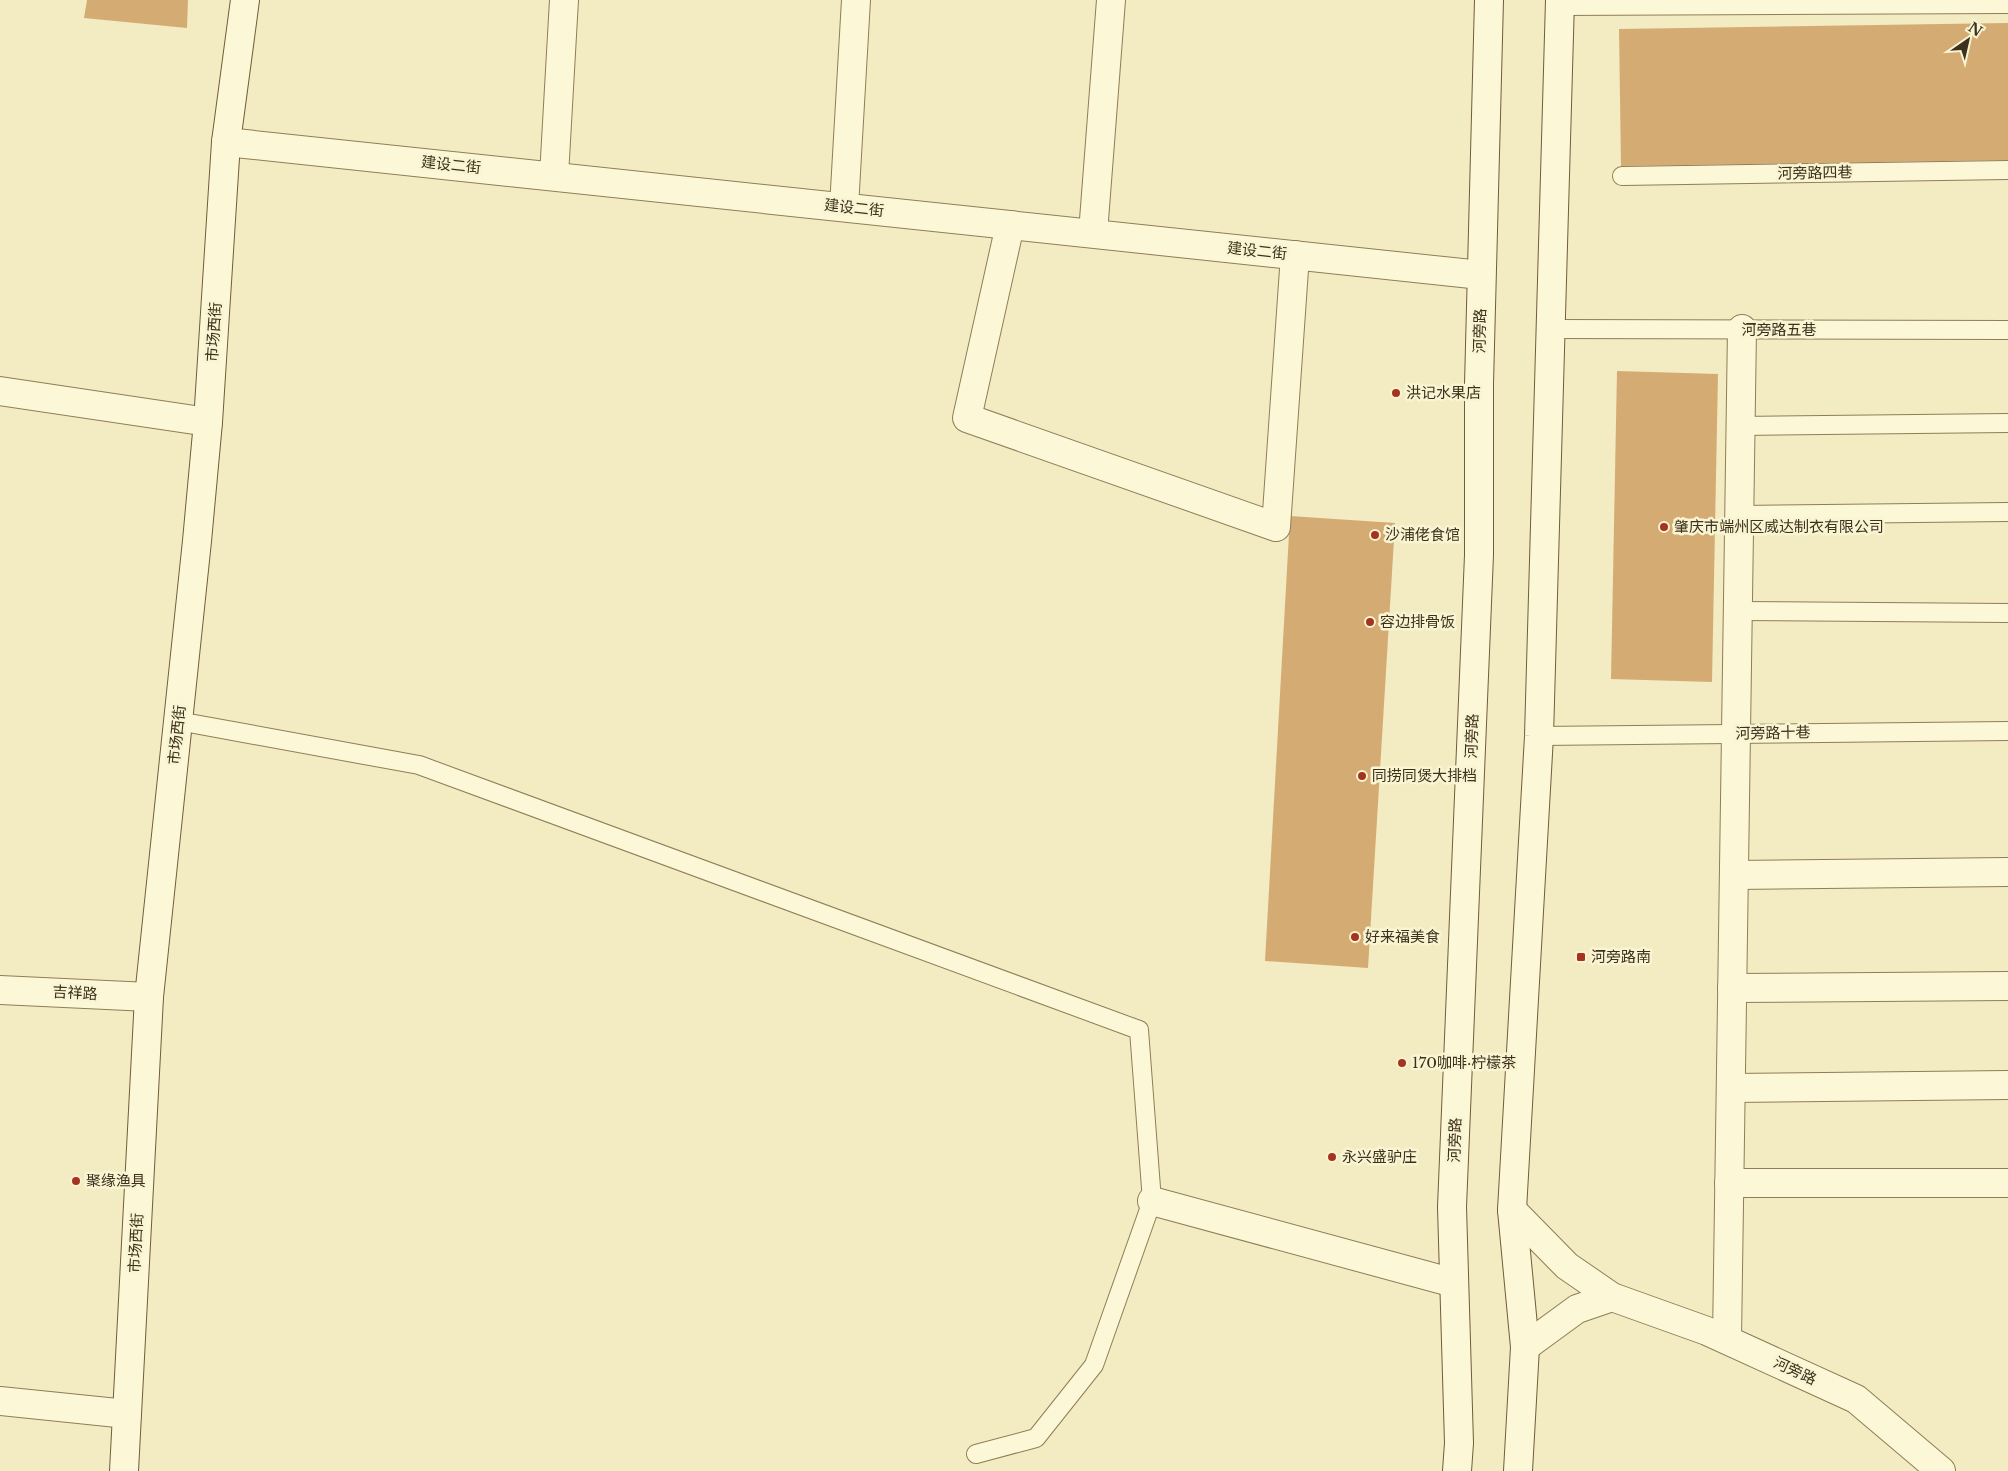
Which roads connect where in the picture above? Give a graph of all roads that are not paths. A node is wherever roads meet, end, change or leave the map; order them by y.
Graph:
1 (245, 0) edge
2 (564, 0) edge
3 (856, 0) edge
4 (1111, 0) edge
5 (1489, 0) edge
6 (1560, 3) edge
7 (2008, 4) edge
8 (226, 142) junction
9 (2008, 170) edge
10 (554, 176) junction
11 (1622, 176) dead end
12 (844, 207) junction
13 (1010, 225) junction
14 (1093, 233) junction
15 (1295, 255) junction
16 (1481, 275) junction
17 (1550, 329) junction
18 (1742, 330) junction
19 (2008, 330) edge
20 (0, 391) edge
21 (208, 422) junction
22 (2008, 424) edge
23 (1740, 426) junction
24 (2008, 512) edge
25 (1739, 516) junction
26 (1737, 611) junction
27 (2008, 614) edge
28 (178, 720) junction
29 (2008, 731) edge
30 (1736, 734) junction
31 (1539, 736) junction
32 (2008, 872) edge
33 (1734, 875) junction
34 (2008, 986) edge
35 (1732, 988) junction
36 (0, 990) edge
37 (149, 997) junction
38 (2008, 1085) edge
39 (1731, 1088) junction
40 (1729, 1183) junction
41 (2008, 1183) edge
42 (1152, 1201) junction
43 (1512, 1210) junction
44 (1454, 1283) junction
45 (1612, 1297) junction
46 (1727, 1340) junction
47 (1525, 1347) junction
48 (0, 1401) edge
49 (127, 1414) junction
50 (976, 1454) dead end
51 (124, 1471) edge
52 (1457, 1471) edge
53 (1518, 1471) edge
54 (1941, 1471) edge

1 - 8 street, 市场西街
2 - 10 street
3 - 12 street
4 - 14 street
5 - 16 street, 河旁路
6 - 7 lane
6 - 17 street
8 - 10 street, 建设二街
8 - 21 street, 市场西街
9 - 11 lane, 河旁路四巷
10 - 12 street, 建设二街
12 - 13 street, 建设二街
13 - 14 street, 建设二街
13 - 15 street
14 - 15 street, 建设二街
15 - 16 street, 建设二街
16 - 44 street, 河旁路
17 - 18 lane, 河旁路五巷
17 - 31 street
18 - 19 lane, 河旁路五巷
18 - 23 street
20 - 21 street
21 - 28 street, 市场西街
22 - 23 lane
23 - 25 street
24 - 25 lane
25 - 26 street
26 - 27 lane
26 - 30 street
28 - 37 street, 市场西街
28 - 42 lane
29 - 30 lane, 河旁路十巷
30 - 31 lane, 河旁路十巷
30 - 33 street
31 - 43 street
32 - 33 street
33 - 35 street
34 - 35 street
35 - 39 street
36 - 37 street, 吉祥路
37 - 49 street, 市场西街
38 - 39 street
39 - 40 street
40 - 41 street
40 - 46 street
42 - 44 street
42 - 50 lane
43 - 45 street, 河旁路
43 - 47 street
44 - 52 street, 河旁路
45 - 46 street, 河旁路
45 - 47 street
46 - 54 street, 河旁路
47 - 53 street
48 - 49 street
49 - 51 street, 市场西街

